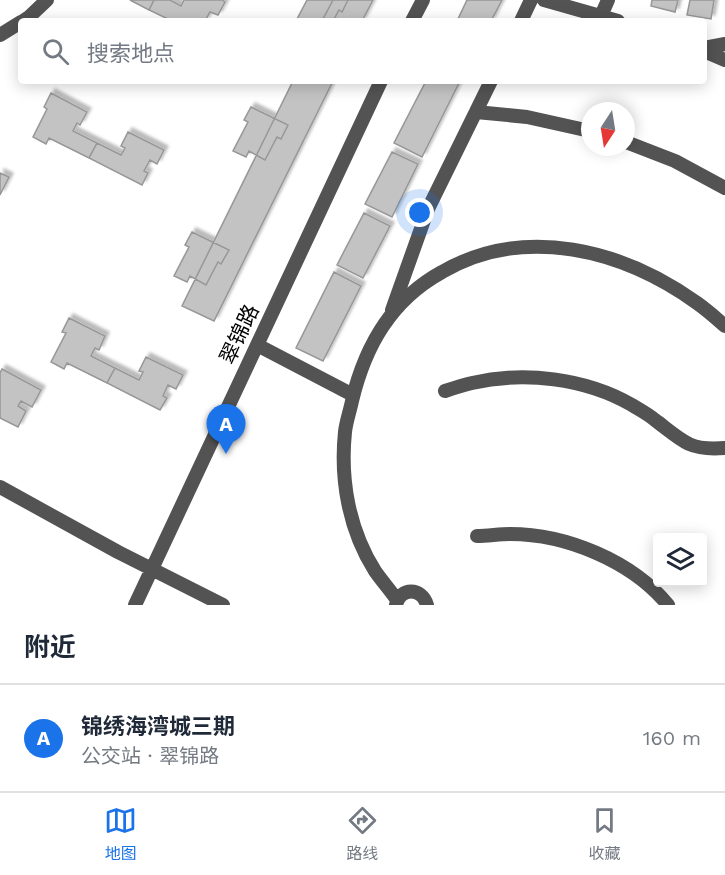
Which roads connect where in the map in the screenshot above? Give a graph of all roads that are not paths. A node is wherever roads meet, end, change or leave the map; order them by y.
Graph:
1 (47, 0) edge
2 (423, 0) edge
3 (531, 0) edge
4 (544, 0) edge
5 (608, 0) edge
6 (601, 16) junction
7 (28, 18) edge
8 (414, 18) edge
9 (522, 18) edge
10 (608, 18) edge
11 (18, 24) edge
12 (0, 35) edge
13 (725, 44) edge
14 (707, 48) edge
15 (707, 51) edge
16 (725, 60) edge
17 (380, 84) edge
18 (490, 84) edge
19 (476, 112) junction
20 (581, 129) edge
21 (635, 145) edge
22 (725, 188) edge
23 (389, 317) junction
24 (725, 326) edge
25 (257, 345) junction
26 (445, 391) dead end
27 (354, 395) junction
28 (725, 448) edge
29 (0, 487) edge
30 (477, 536) dead end
31 (153, 570) junction
32 (397, 602) edge
33 (135, 605) edge
34 (223, 605) edge
35 (427, 605) edge
36 (668, 605) edge

1 - 7 street
2 - 8 street
3 - 9 street
4 - 6 street
5 - 6 street
6 - 10 street
11 - 12 street
13 - 14 street
15 - 16 street
17 - 25 street, 翠锦路
18 - 19 street
19 - 20 street
19 - 23 street
21 - 22 street
23 - 24 street
23 - 27 street
25 - 27 street
25 - 31 street, 翠锦路
26 - 28 street
27 - 32 street
29 - 31 street
30 - 36 street
31 - 33 street, 翠锦路
31 - 34 street
32 - 35 street

